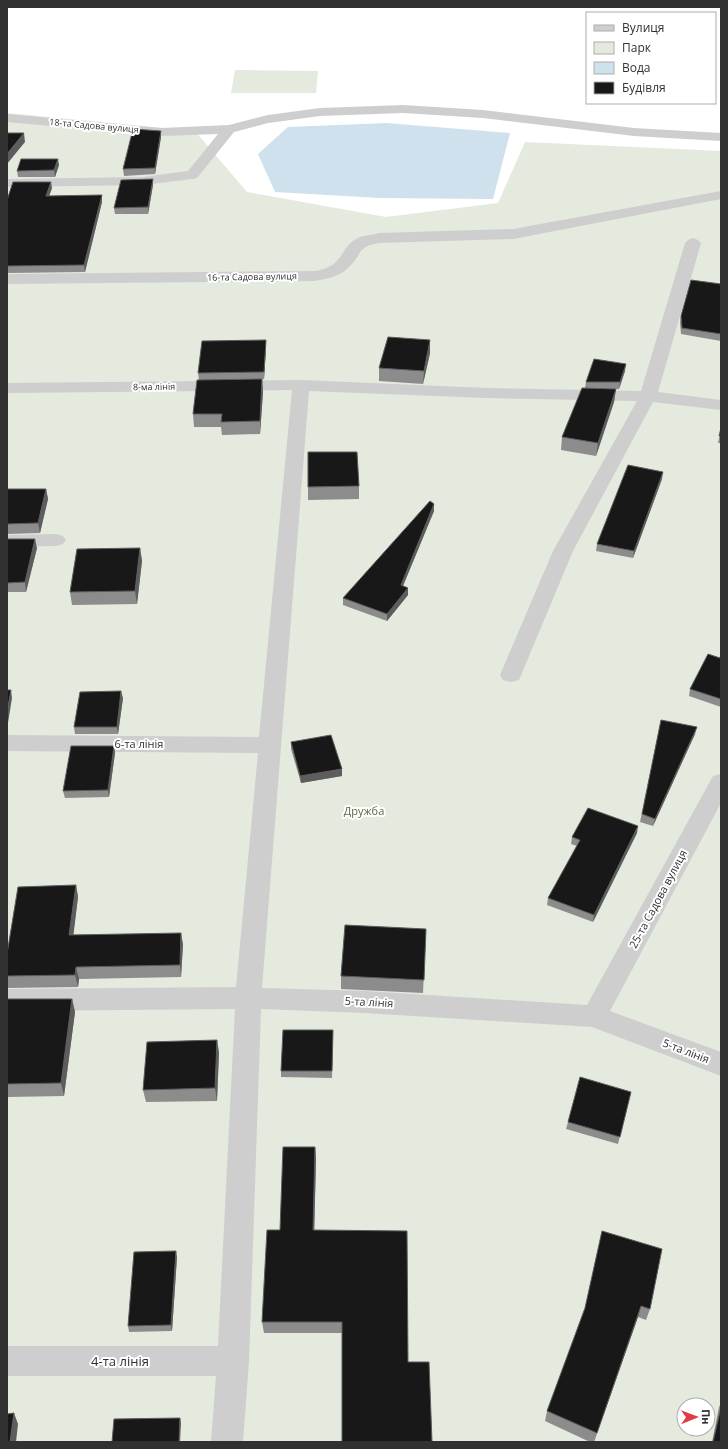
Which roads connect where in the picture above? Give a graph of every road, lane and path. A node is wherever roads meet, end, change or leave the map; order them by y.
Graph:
1 (7, 118) edge
2 (229, 129) junction
3 (721, 137) edge
4 (7, 182) edge
5 (721, 195) edge
6 (693, 243) dead end
7 (7, 279) edge
8 (301, 385) junction
9 (7, 388) edge
10 (648, 396) junction
11 (721, 405) edge
12 (56, 540) dead end
13 (7, 541) edge
14 (511, 675) dead end
15 (7, 743) edge
16 (270, 745) junction
17 (721, 782) edge
18 (248, 998) junction
19 (7, 1000) edge
20 (602, 1019) junction
21 (721, 1064) edge
22 (7, 1361) edge
23 (233, 1361) junction
24 (227, 1442) edge

1 - 2 street, 18-та Садова вулиця
2 - 3 street, 18-та Садова вулиця
2 - 4 street
5 - 7 street, 16-та Садова вулиця
6 - 10 street
8 - 9 street, 8-ма лінія
8 - 10 street, 8-ма лінія
8 - 16 street
10 - 11 street, 8-ма лінія
10 - 14 street
12 - 13 street
15 - 16 street, 6-та лінія
16 - 18 street
17 - 20 street, 25-та Садова вулиця
18 - 19 street, 5-та лінія
18 - 20 street, 5-та лінія
18 - 23 street
20 - 21 street, 5-та лінія
22 - 23 street, 4-та лінія
23 - 24 street

